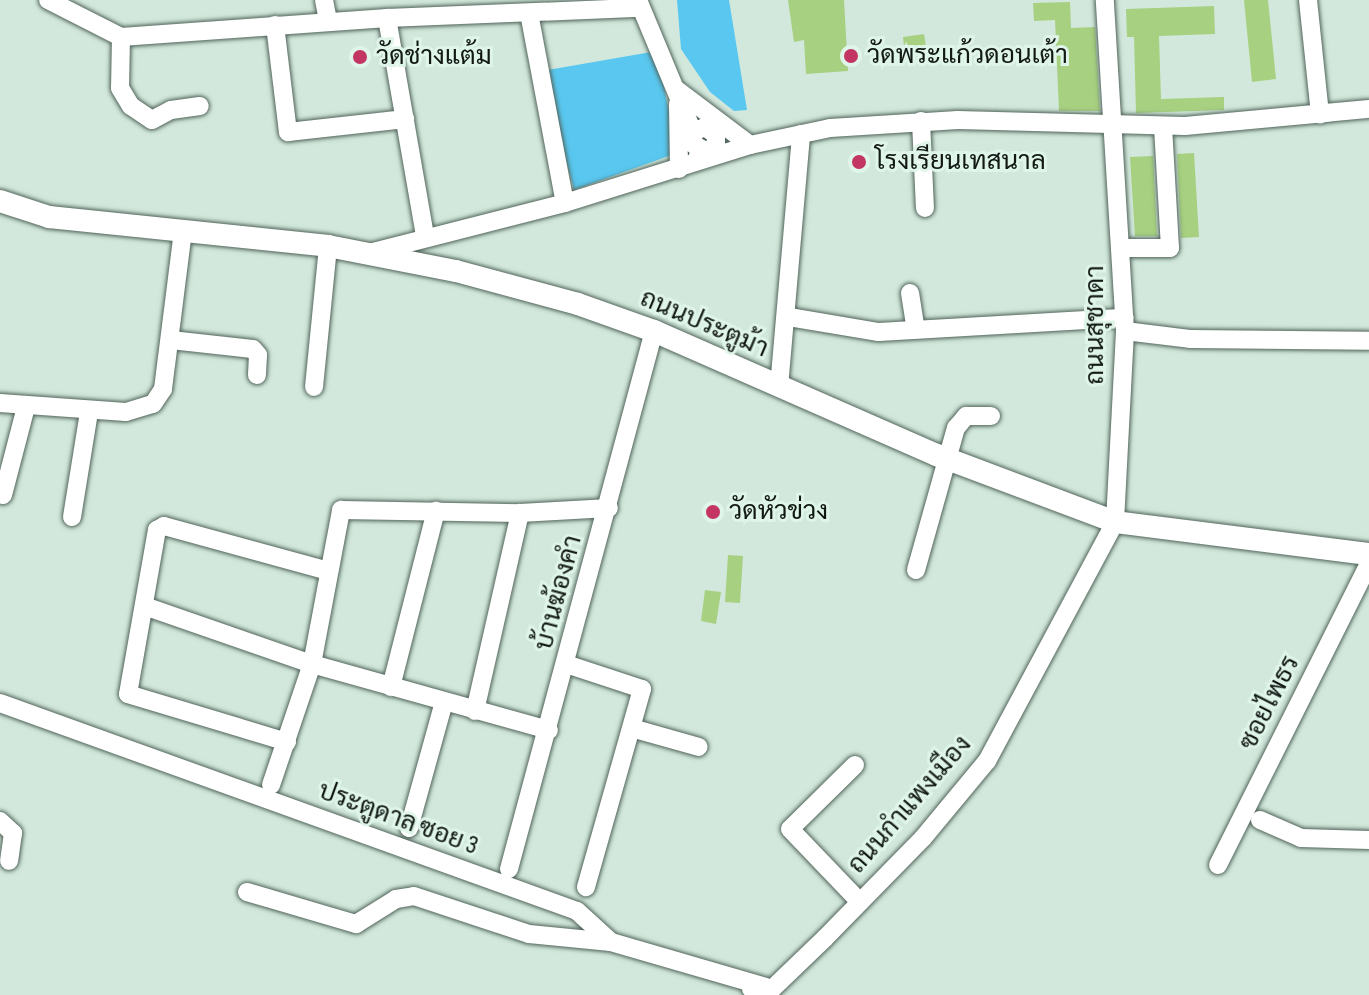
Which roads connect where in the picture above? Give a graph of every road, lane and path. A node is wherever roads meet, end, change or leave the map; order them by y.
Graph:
1 (48, 0) edge
2 (324, 0) edge
3 (1105, 0) edge
4 (1308, 0) edge
5 (639, 4) edge
6 (518, 9) edge
7 (387, 18) junction
8 (328, 21) junction
9 (275, 25) junction
10 (121, 37) junction
11 (677, 90) junction
12 (200, 106) dead end
13 (1369, 109) edge
14 (1320, 114) junction
15 (405, 119) junction
16 (921, 121) junction
17 (1163, 126) junction
18 (1116, 128) junction
19 (801, 134) junction
20 (705, 139) junction
21 (750, 145) junction
22 (679, 169) junction
23 (0, 201) edge
24 (565, 203) junction
25 (925, 208) dead end
26 (183, 230) junction
27 (425, 235) junction
28 (328, 246) junction
29 (1122, 248) junction
30 (369, 253) junction
31 (910, 293) dead end
32 (789, 317) junction
33 (1125, 324) junction
34 (916, 329) junction
35 (654, 331) junction
36 (171, 340) junction
37 (1369, 341) edge
38 (257, 375) dead end
39 (314, 387) dead end
40 (779, 387) junction
41 (0, 403) edge
42 (26, 407) junction
43 (89, 412) junction
44 (991, 416) dead end
45 (945, 458) junction
46 (3, 495) dead end
47 (609, 508) junction
48 (436, 511) junction
49 (520, 513) junction
50 (72, 517) dead end
51 (1115, 522) junction
52 (1369, 554) edge
53 (1369, 564) edge
54 (916, 570) dead end
55 (329, 571) junction
56 (150, 608) dead end
57 (312, 664) junction
58 (566, 664) junction
59 (391, 687) junction
60 (444, 702) junction
61 (0, 703) edge
62 (475, 711) junction
63 (635, 729) junction
64 (549, 730) junction
65 (287, 742) junction
66 (699, 747) dead end
67 (855, 765) dead end
68 (271, 785) dead end
69 (1260, 820) dead end
70 (0, 821) edge
71 (409, 828) dead end
72 (1369, 840) edge
73 (9, 861) dead end
74 (1218, 865) dead end
75 (509, 869) dead end
76 (586, 887) dead end
77 (247, 892) dead end
78 (860, 902) junction
79 (611, 942) junction
80 (772, 989) junction
81 (748, 993) edge

1 - 10 street
2 - 8 street
3 - 18 street, ถนนสุชาดา
4 - 14 street
5 - 6 street
5 - 11 street
6 - 7 street
6 - 24 street
7 - 8 street
7 - 15 street
8 - 9 street
9 - 10 street
9 - 15 street
10 - 12 street
11 - 20 street
11 - 21 street
11 - 22 street
13 - 14 street
14 - 17 street
15 - 27 street
16 - 18 street
16 - 19 street
16 - 25 street
17 - 18 street
17 - 29 street
18 - 29 street, ถนนสุชาดา
19 - 21 street
19 - 32 street
20 - 21 street
20 - 22 street
21 - 22 street
22 - 24 street
23 - 26 main road, ถนนประตูม้า
24 - 27 street
26 - 28 main road, ถนนประตูม้า
26 - 36 street
27 - 30 street
28 - 30 main road, ถนนประตูม้า
28 - 39 street
29 - 33 street, ถนนสุชาดา
30 - 35 main road, ถนนประตูม้า
31 - 34 street
32 - 34 street
32 - 40 street
33 - 34 street
33 - 37 street
33 - 51 street, ถนนสุชาดา
35 - 40 main road, ถนนประตูม้า
35 - 47 street, บ้านฆ้องคำ
36 - 38 street
36 - 43 street
40 - 45 main road, ถนนประตูม้า
41 - 42 street
42 - 43 street
42 - 46 street
43 - 50 street
44 - 45 street
45 - 51 main road, ถนนประตูม้า
45 - 54 street
47 - 49 street
47 - 58 street, บ้านฆ้องคำ
48 - 49 street
48 - 55 street
48 - 59 street
49 - 62 street
51 - 52 main road, ถนนประตูม้า
51 - 78 street, ถนนกำแพงเมือง
53 - 74 street, ซอยไพธร
55 - 57 street
55 - 65 street
56 - 57 street
57 - 59 street
57 - 65 street
58 - 63 street
58 - 64 street, บ้านฆ้องคำ
59 - 60 street
60 - 62 street
60 - 71 street
61 - 79 street, ประตูดาล ซอย 3
62 - 64 street
63 - 66 street
63 - 76 street
64 - 75 street, บ้านฆ้องคำ
65 - 68 street
67 - 78 street
69 - 72 street
70 - 73 street
77 - 79 street
78 - 80 street, ถนนกำแพงเมือง
79 - 80 street, ประตูดาล ซอย 3
80 - 81 street

